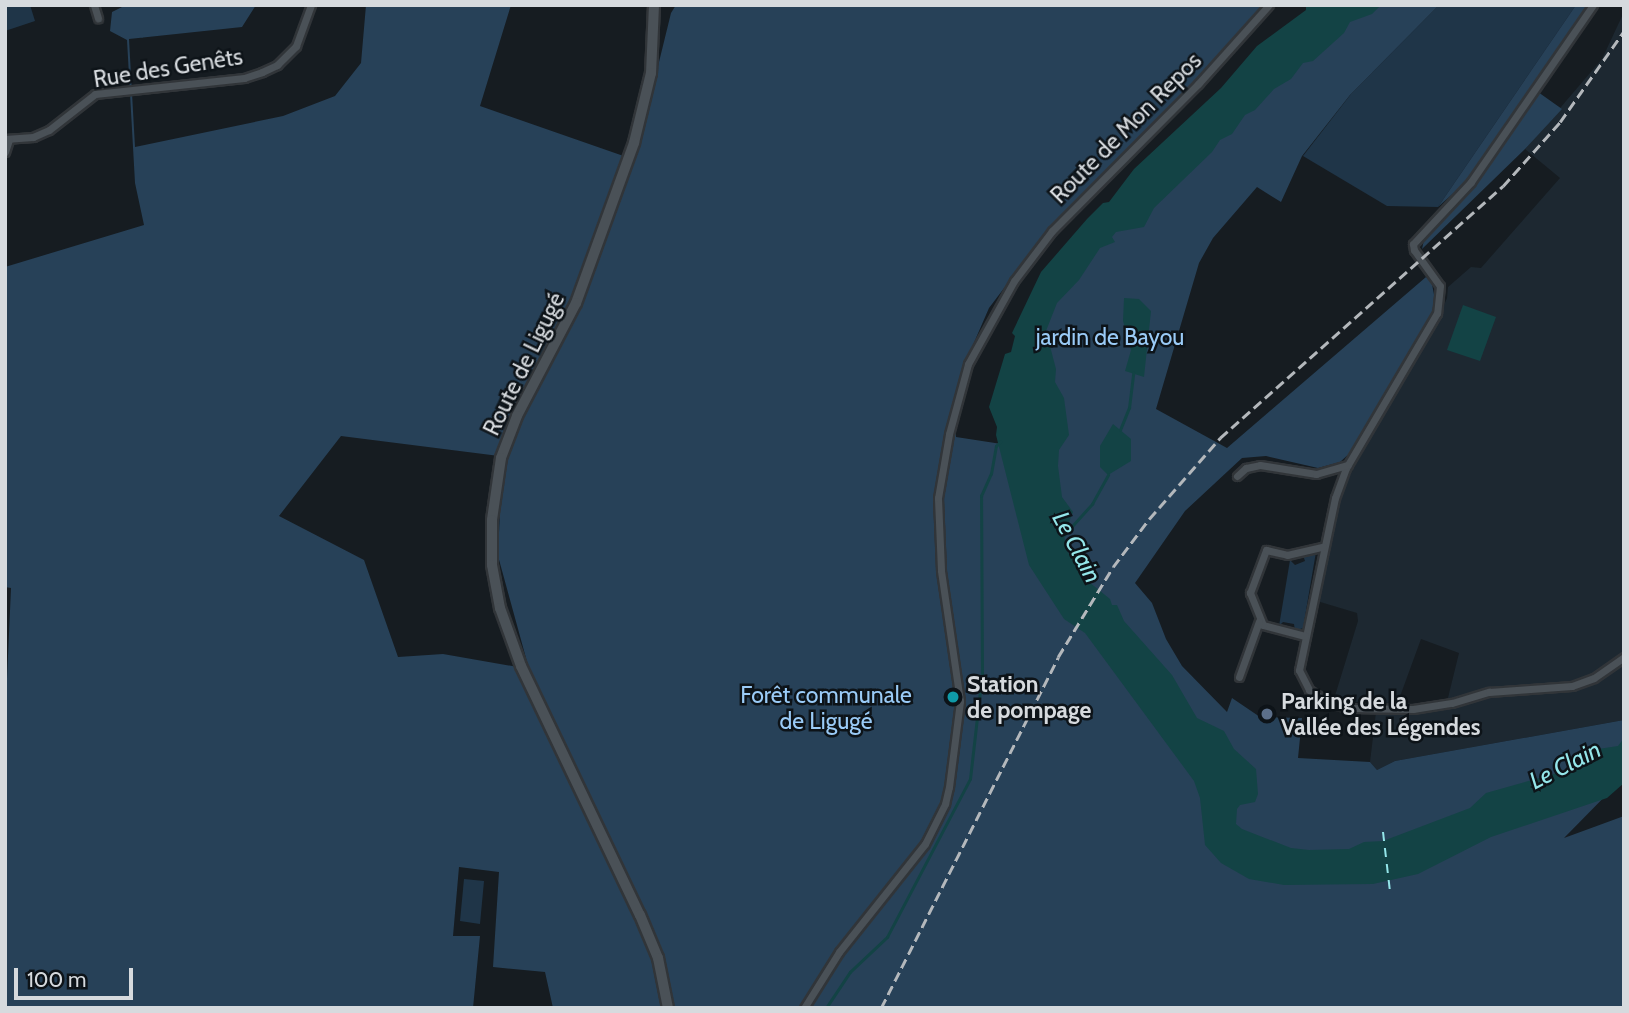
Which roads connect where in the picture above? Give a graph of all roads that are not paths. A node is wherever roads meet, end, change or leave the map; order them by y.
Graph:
1 (94, 5) edge
2 (311, 5) edge
3 (654, 5) edge
4 (1269, 5) edge
5 (1593, 5) edge
6 (98, 19) dead end
7 (7, 140) edge
8 (5, 152) edge
9 (1349, 465) junction
10 (1237, 476) dead end
11 (1323, 547) junction
12 (1259, 621) junction
13 (1305, 636) junction
14 (1624, 657) edge
15 (1239, 677) dead end
16 (668, 1008) edge
17 (804, 1008) edge

1 - 6 street
2 - 7 street, Rue des Genêts
3 - 16 street, Route de Ligugé
4 - 17 street, Route de Mon Repos
5 - 9 street
7 - 8 street
9 - 10 street
9 - 11 street
11 - 12 street
11 - 13 street
12 - 13 street
12 - 15 street
13 - 14 street

